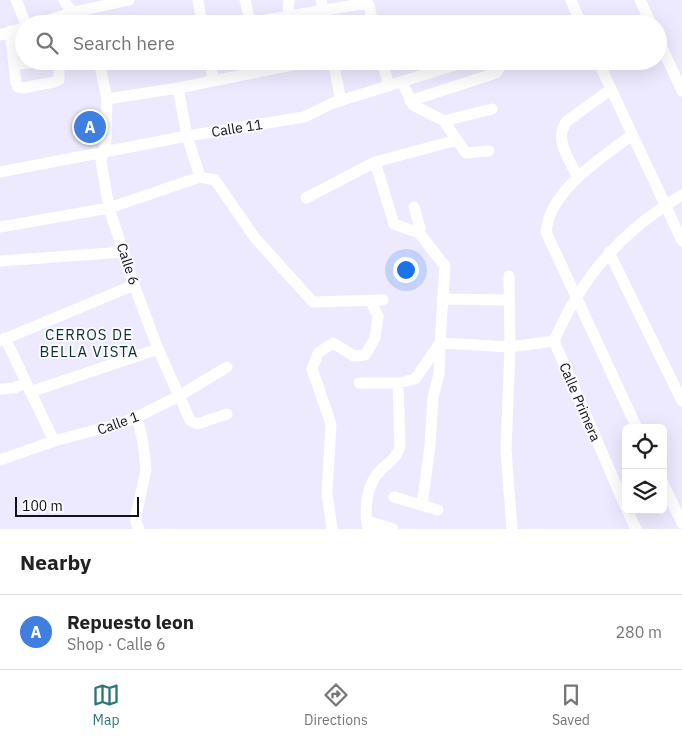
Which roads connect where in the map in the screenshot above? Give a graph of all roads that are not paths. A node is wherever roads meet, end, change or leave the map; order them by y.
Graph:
1 (16, 0) edge
2 (64, 0) edge
3 (129, 0) edge
4 (198, 0) edge
5 (245, 0) edge
6 (289, 0) edge
7 (571, 0) edge
8 (640, 0) edge
9 (322, 6) edge
10 (74, 12) junction
11 (22, 15) edge
12 (66, 15) edge
13 (77, 15) edge
14 (200, 15) edge
15 (246, 15) edge
16 (288, 15) edge
17 (291, 15) edge
18 (371, 15) edge
19 (578, 15) edge
20 (647, 15) edge
21 (5, 33) edge
22 (667, 58) edge
23 (14, 65) joint
24 (59, 70) edge
25 (101, 70) edge
26 (211, 70) edge
27 (267, 70) edge
28 (335, 70) edge
29 (385, 70) edge
30 (440, 70) edge
31 (487, 70) edge
32 (602, 70) edge
33 (213, 81) junction
34 (402, 82) junction
35 (389, 86) junction
36 (178, 88) junction
37 (610, 90) junction
38 (682, 90) edge
39 (107, 98) junction
40 (341, 101) junction
41 (410, 101) junction
42 (492, 109) dead end
43 (444, 121) junction
44 (632, 135) junction
45 (187, 136) junction
46 (457, 140) junction
47 (489, 151) dead end
48 (102, 152) junction
49 (375, 162) junction
50 (0, 172) edge
51 (577, 176) junction
52 (200, 177) junction
53 (682, 195) edge
54 (306, 198) dead end
55 (665, 205) junction
56 (414, 207) dead end
57 (109, 208) junction
58 (0, 227) edge
59 (418, 233) junction
60 (682, 241) edge
61 (124, 252) junction
62 (609, 252) junction
63 (0, 261) edge
64 (509, 276) dead end
65 (134, 285) junction
66 (576, 298) junction
67 (442, 299) junction
68 (509, 300) junction
69 (2, 340) edge
70 (554, 341) junction
71 (440, 343) junction
72 (510, 346) junction
73 (158, 349) junction
74 (227, 367) dead end
75 (359, 383) dead end
76 (398, 383) junction
77 (28, 388) junction
78 (0, 389) edge
79 (179, 396) junction
80 (682, 401) edge
81 (226, 414) dead end
82 (137, 417) junction
83 (635, 424) edge
84 (54, 441) junction
85 (0, 460) edge
86 (667, 491) edge
87 (394, 497) dead end
88 (622, 500) edge
89 (422, 505) junction
90 (438, 510) dead end
91 (628, 514) edge
92 (681, 519) edge
93 (368, 525) edge
94 (139, 529) edge
95 (332, 529) edge
96 (393, 529) edge
97 (512, 529) edge
98 (636, 529) edge

1 - 11 street
2 - 10 street
3 - 10 street
4 - 14 street
5 - 15 street
6 - 16 street
7 - 19 street
8 - 20 street
9 - 17 street
9 - 18 street
10 - 12 street
10 - 13 street
21 - 23 street
22 - 38 street
23 - 24 street
25 - 39 street, Calle 6
26 - 33 street
27 - 33 street
28 - 40 street
29 - 35 street
30 - 34 street, Calle 11
31 - 41 street
32 - 37 street
33 - 36 street
34 - 35 street, Calle 11
34 - 41 street
35 - 40 street, Calle 11
36 - 39 street
36 - 45 street
37 - 44 street
37 - 51 street
39 - 48 street, Calle 6
40 - 45 street, Calle 11
41 - 43 street
42 - 43 street
43 - 46 street
44 - 51 street
44 - 55 street
45 - 48 street, Calle 11
45 - 52 street
46 - 47 street
46 - 49 street
48 - 50 street, Calle 11
48 - 57 street, Calle 6
49 - 54 street
49 - 59 street
51 - 66 street
52 - 57 street
52 - 95 street
53 - 55 street
55 - 60 street
55 - 62 street
56 - 59 street
57 - 58 street
57 - 61 street, Calle 6
59 - 67 street
61 - 63 street
61 - 65 street, Calle 6
62 - 66 street
62 - 80 street
64 - 68 street
65 - 69 street
65 - 73 street, Calle 6
66 - 70 street
66 - 83 street
67 - 68 street
67 - 71 street
68 - 72 street
69 - 77 street
70 - 72 street
70 - 88 street, Calle Primera
71 - 72 street
71 - 76 street
71 - 89 street
72 - 97 street
73 - 77 street
73 - 79 street, Calle 6
74 - 79 street, Calle 1
75 - 76 street
76 - 93 street
77 - 78 street
77 - 84 street
79 - 81 street, Calle 6
79 - 82 street, Calle 1
82 - 84 street, Calle 1
82 - 94 street
84 - 85 street, Calle 1
86 - 92 street
87 - 89 street
89 - 90 street
91 - 98 street, Calle Primera
93 - 96 street

